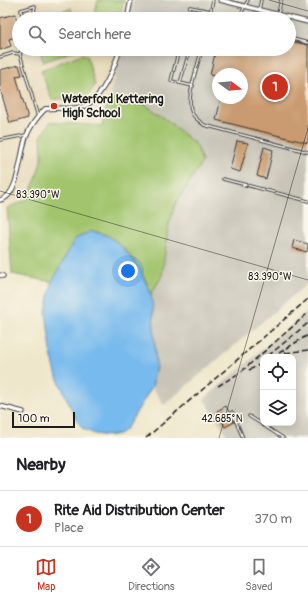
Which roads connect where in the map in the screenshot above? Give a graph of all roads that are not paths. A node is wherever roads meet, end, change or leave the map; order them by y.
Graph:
1 (131, 0) edge
2 (213, 0) edge
3 (220, 0) edge
4 (248, 0) edge
5 (261, 0) edge
6 (281, 0) edge
7 (246, 7) junction
8 (259, 10) junction
9 (211, 11) joint
10 (21, 12) edge
11 (34, 12) edge
12 (128, 12) edge
13 (189, 12) edge
14 (242, 12) edge
15 (268, 12) edge
16 (278, 12) edge
17 (296, 19) edge
18 (308, 22) edge
19 (296, 40) edge
20 (308, 43) edge
21 (12, 54) edge
22 (21, 56) edge
23 (117, 56) edge
24 (177, 56) edge
25 (188, 56) edge
26 (200, 56) edge
27 (0, 57) edge
28 (180, 84) junction
29 (193, 86) junction
30 (38, 116) junction
31 (28, 135) junction
32 (0, 140) edge
33 (308, 152) edge
34 (223, 178) dead end
35 (0, 200) edge
36 (308, 201) edge
37 (0, 406) edge
38 (23, 412) dead end
39 (232, 412) dead end
40 (249, 416) dead end
41 (243, 438) edge
42 (283, 438) edge

1 - 12 street
2 - 9 lane
3 - 7 street
4 - 7 lane
5 - 8 lane
6 - 16 lane
7 - 8 street
7 - 14 lane
8 - 15 street
9 - 13 lane
10 - 11 lane
17 - 18 street
19 - 20 lane
21 - 27 lane
22 - 30 lane
23 - 30 street
24 - 28 lane
25 - 28 lane
26 - 29 lane
28 - 29 lane
29 - 33 lane
30 - 31 street
31 - 32 lane
31 - 35 street
34 - 36 lane
37 - 38 street
39 - 41 lane
40 - 42 lane

